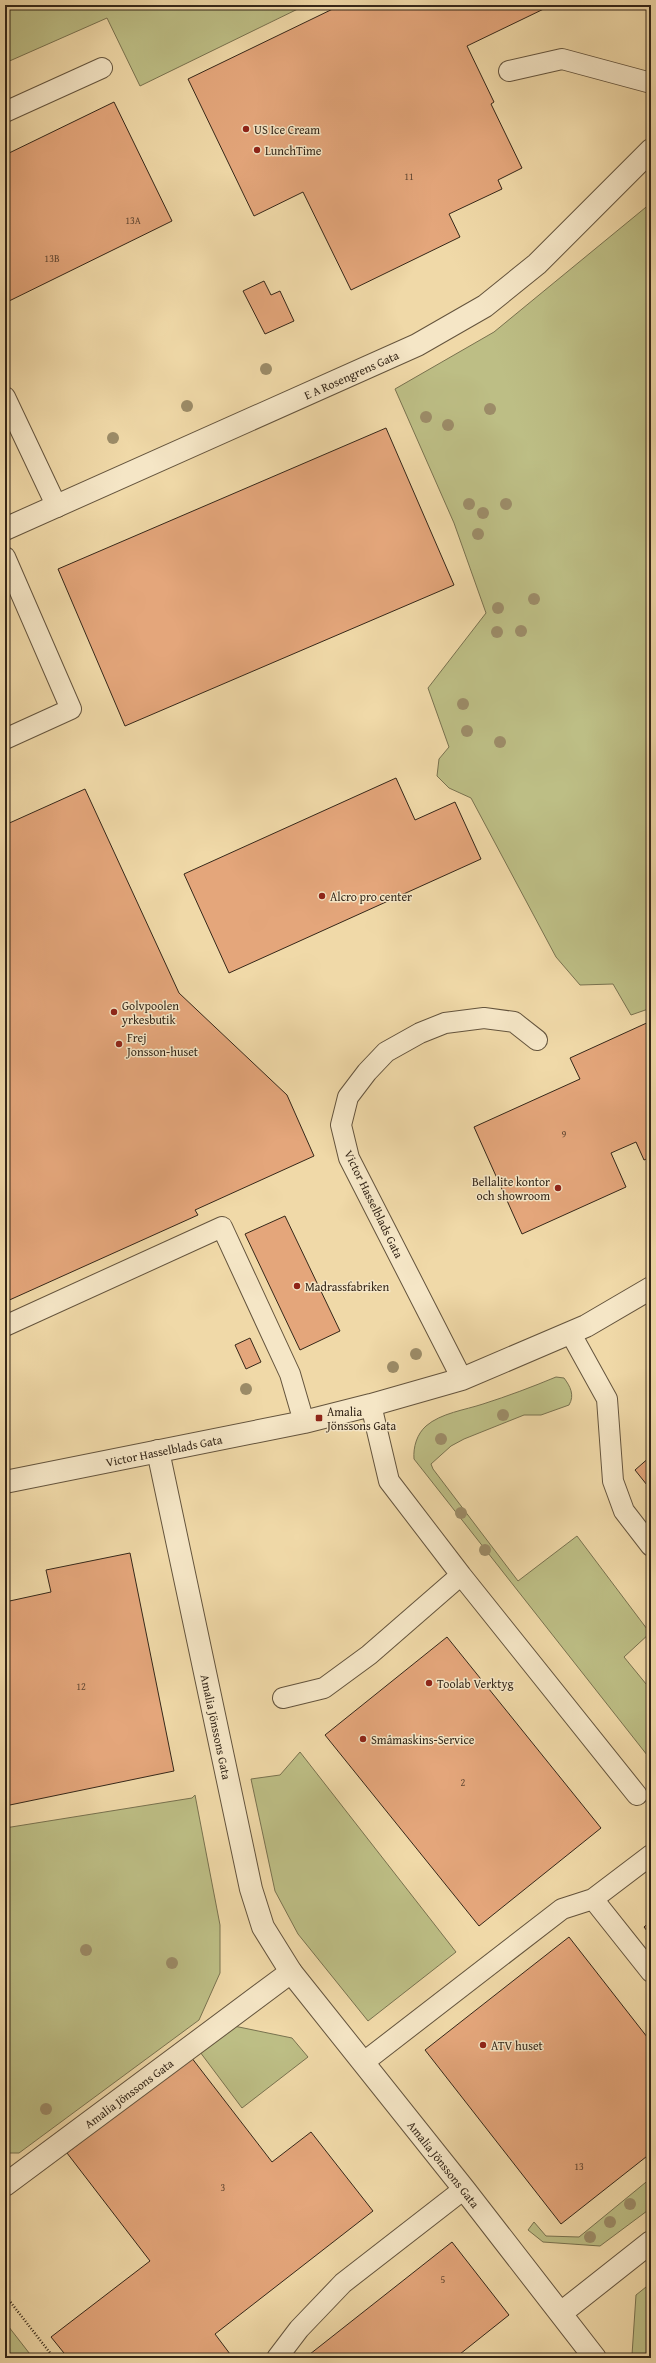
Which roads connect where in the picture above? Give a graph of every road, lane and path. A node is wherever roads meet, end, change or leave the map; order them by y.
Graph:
1 (102, 68) dead end
2 (509, 71) dead end
3 (651, 83) edge
4 (5, 112) edge
5 (651, 150) edge
6 (5, 397) edge
7 (57, 507) junction
8 (5, 529) edge
9 (5, 557) edge
10 (5, 739) edge
11 (537, 1040) dead end
12 (651, 1288) edge
13 (5, 1326) edge
14 (570, 1334) junction
15 (462, 1379) junction
16 (371, 1406) junction
17 (304, 1422) junction
18 (158, 1451) junction
19 (5, 1482) edge
20 (651, 1546) edge
21 (461, 1575) junction
22 (284, 1698) dead end
23 (637, 1795) dead end
24 (651, 1855) edge
25 (593, 1899) junction
26 (291, 1972) junction
27 (651, 1972) edge
28 (364, 2062) junction
29 (5, 2186) edge
30 (464, 2189) junction
31 (651, 2242) edge
32 (5, 2295) edge
33 (561, 2313) junction
34 (54, 2358) edge
35 (277, 2358) edge
36 (595, 2358) edge

1 - 4 lane
2 - 3 lane
5 - 7 street, E A Rosengrens Gata
6 - 7 lane
7 - 8 street, E A Rosengrens Gata
9 - 10 lane
11 - 15 lane, Victor Hasselblads Gata
12 - 14 street, Victor Hasselblads Gata
13 - 17 lane
14 - 15 street, Victor Hasselblads Gata
14 - 20 lane
15 - 16 street, Victor Hasselblads Gata
16 - 17 street, Victor Hasselblads Gata
16 - 21 lane
17 - 18 street, Victor Hasselblads Gata
18 - 19 street, Victor Hasselblads Gata
18 - 26 street, Amalia Jönssons Gata
21 - 22 lane
21 - 23 lane
24 - 25 lane
25 - 27 lane
25 - 28 lane
26 - 28 street, Amalia Jönssons Gata
26 - 29 street, Amalia Jönssons Gata
28 - 30 street, Amalia Jönssons Gata
30 - 33 street, Amalia Jönssons Gata
30 - 35 lane
31 - 33 street
32 - 34 path
33 - 36 street, Amalia Jönssons Gata

